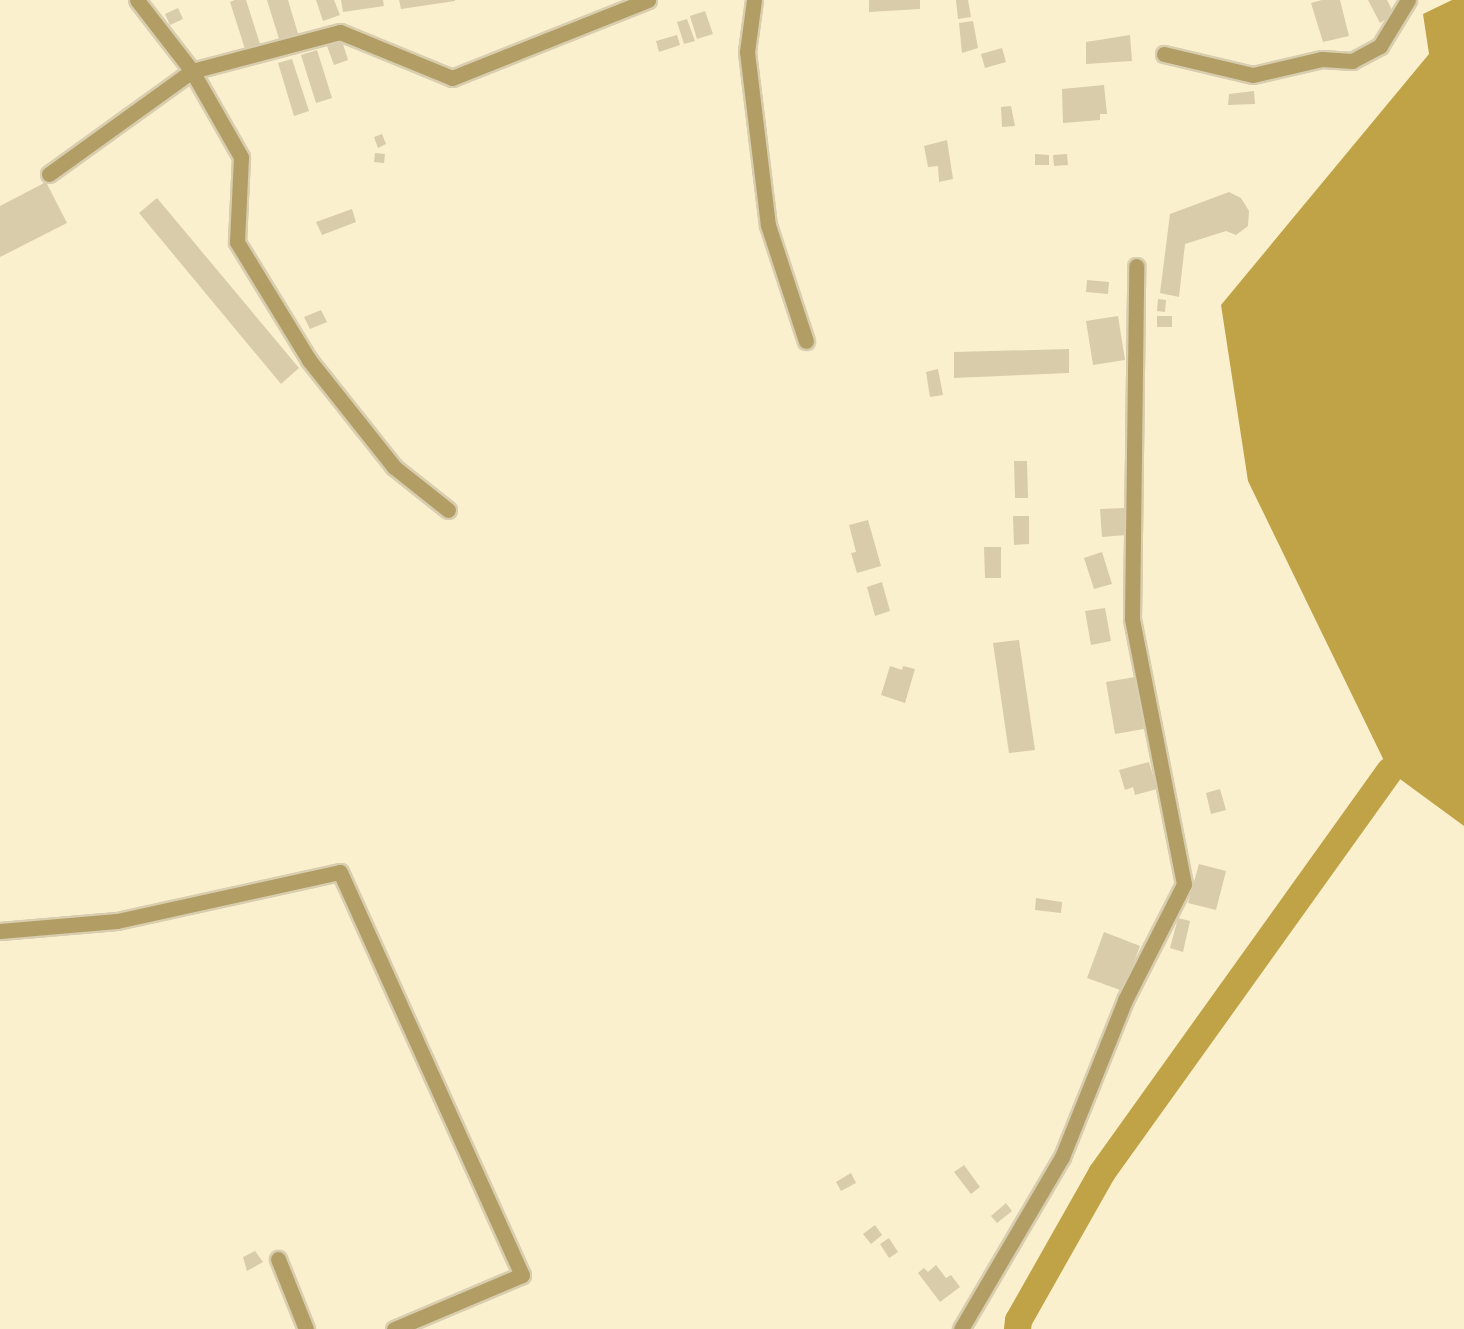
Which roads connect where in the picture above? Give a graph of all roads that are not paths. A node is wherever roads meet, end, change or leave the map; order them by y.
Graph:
1 (137, 0) edge
2 (648, 0) edge
3 (754, 0) edge
4 (1408, 0) edge
5 (1164, 54) dead end
6 (192, 71) junction
7 (49, 174) dead end
8 (1136, 266) dead end
9 (806, 340) dead end
10 (448, 510) dead end
11 (0, 931) edge
12 (278, 1259) dead end
13 (306, 1329) edge
14 (394, 1329) edge
15 (961, 1329) edge

1 - 6 street
2 - 6 street
3 - 9 street
4 - 5 street
6 - 7 street
6 - 10 street
8 - 15 street
11 - 14 street
12 - 13 street

